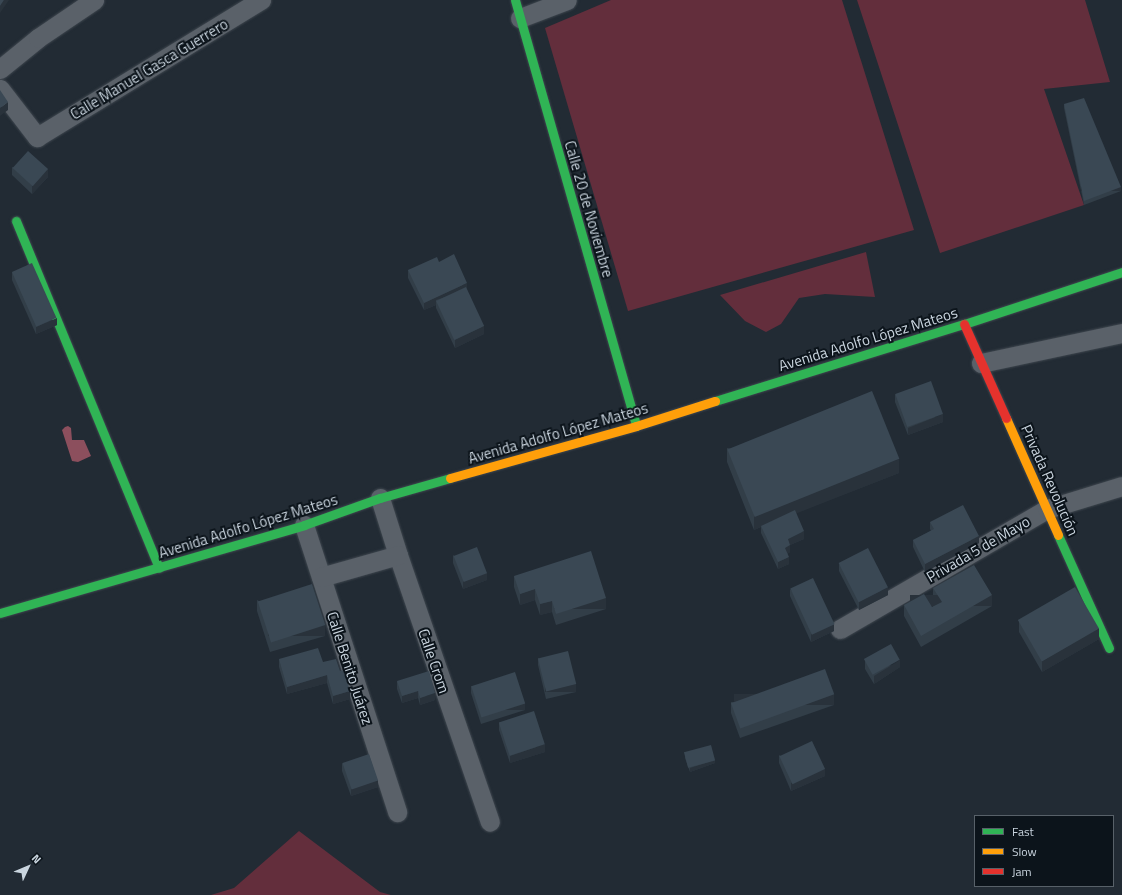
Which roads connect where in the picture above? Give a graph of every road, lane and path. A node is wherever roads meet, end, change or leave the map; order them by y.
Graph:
1 (94, 0) edge
2 (261, 0) edge
3 (567, 0) edge
4 (517, 9) edge
5 (0, 69) edge
6 (0, 89) edge
7 (16, 221) dead end
8 (1122, 272) edge
9 (964, 324) junction
10 (1122, 333) edge
11 (981, 363) junction
12 (636, 426) junction
13 (1122, 486) edge
14 (380, 498) junction
15 (1047, 509) junction
16 (304, 524) junction
17 (398, 555) junction
18 (159, 568) junction
19 (321, 577) junction
20 (0, 613) edge
21 (840, 629) dead end
22 (1109, 648) dead end
23 (397, 812) dead end
24 (490, 822) dead end

1 - 5 street
2 - 6 street, Calle Manuel Gasca Guerrero
3 - 4 street
4 - 12 main road, Calle 20 de Noviembre
7 - 18 main road
8 - 9 main road, Avenida Adolfo López Mateos
9 - 11 main road, Privada Revolución
9 - 12 main road, Avenida Adolfo López Mateos
10 - 11 street
11 - 15 main road, Privada Revolución
12 - 14 main road, Avenida Adolfo López Mateos
13 - 15 street, Privada 5 de Mayo
14 - 16 main road, Avenida Adolfo López Mateos
14 - 17 street, Calle Crom
15 - 21 street, Privada 5 de Mayo
15 - 22 main road, Privada Revolución
16 - 18 main road, Avenida Adolfo López Mateos
16 - 19 street, Calle Benito Juárez
17 - 19 street
17 - 24 street, Calle Crom
18 - 20 main road, Avenida Adolfo López Mateos
19 - 23 street, Calle Benito Juárez

